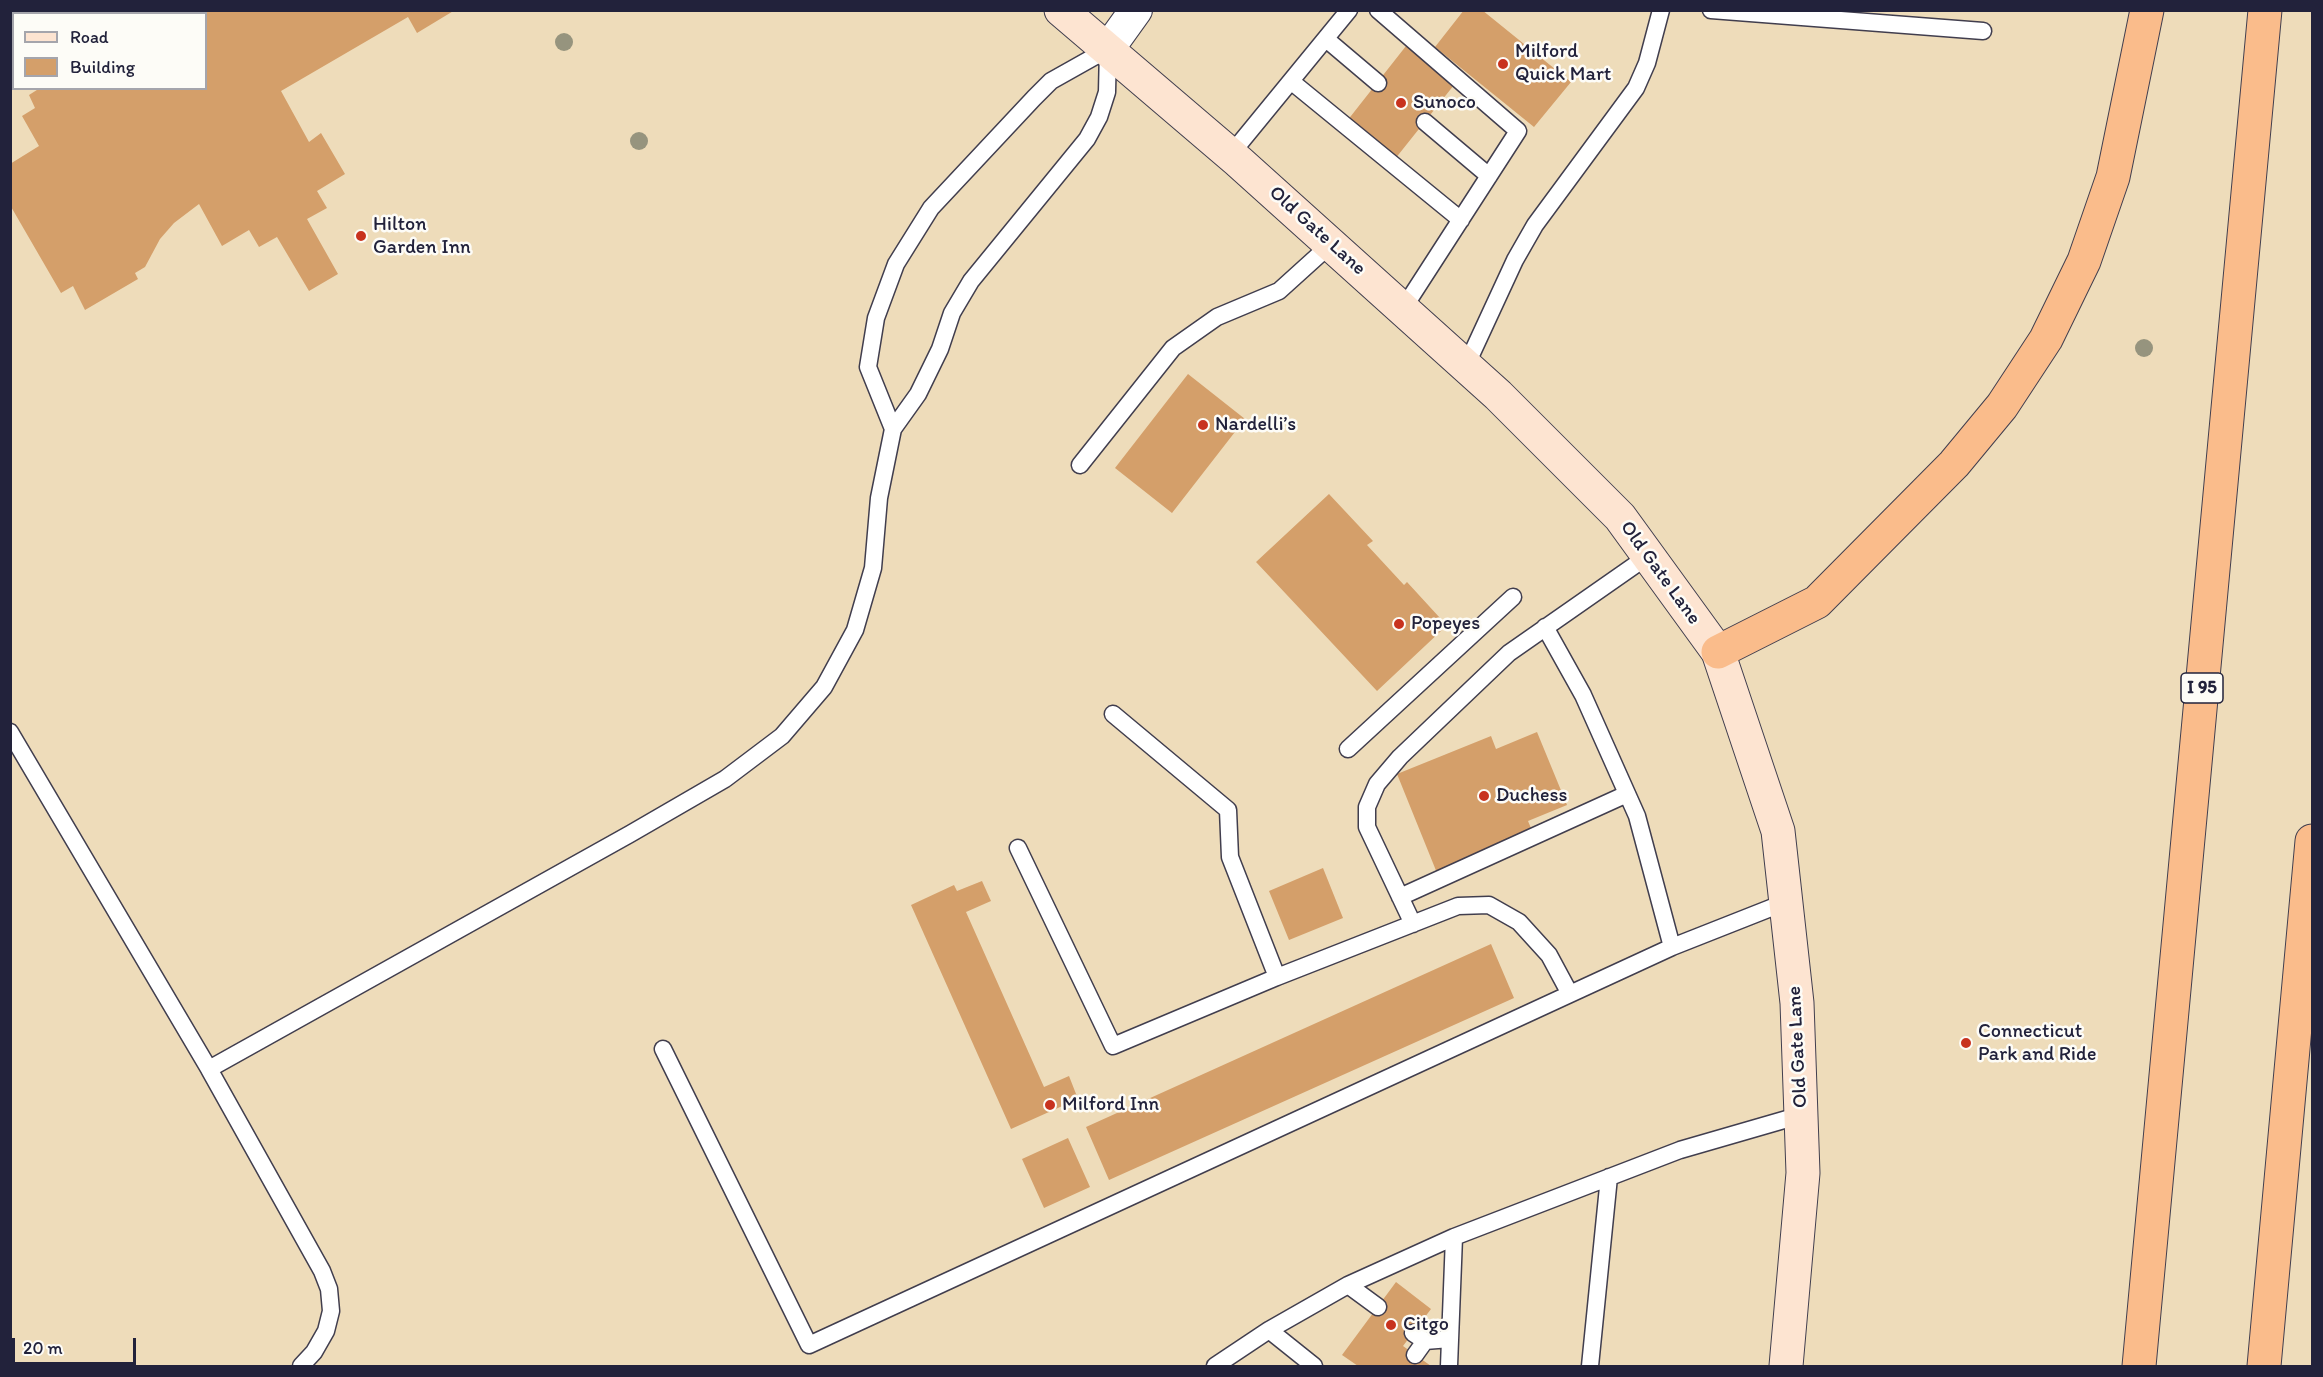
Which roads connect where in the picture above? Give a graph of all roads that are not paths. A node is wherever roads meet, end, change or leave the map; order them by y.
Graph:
1 (1061, 10) edge
2 (1136, 10) edge
3 (1348, 10) edge
4 (1378, 10) edge
5 (1661, 10) edge
6 (1711, 10) edge
7 (2147, 10) edge
8 (2265, 10) edge
9 (1983, 32) dead end
10 (1326, 39) junction
11 (1108, 49) junction
12 (1292, 82) junction
13 (1378, 83) dead end
14 (1425, 122) dead end
15 (1231, 154) junction
16 (1490, 176) junction
17 (1461, 220) junction
18 (1331, 244) junction
19 (1403, 309) junction
20 (1466, 366) junction
21 (893, 429) junction
22 (1080, 465) dead end
23 (1648, 555) junction
24 (1513, 597) dead end
25 (1545, 627) junction
26 (1718, 652) junction
27 (1113, 714) dead end
28 (10, 732) edge
29 (1348, 749) dead end
30 (1627, 794) junction
31 (2313, 841) edge
32 (1018, 848) dead end
33 (1400, 897) junction
34 (1786, 902) junction
35 (1413, 924) junction
36 (1672, 946) junction
37 (1277, 977) junction
38 (1570, 994) junction
39 (663, 1049) dead end
40 (209, 1069) junction
41 (1801, 1115) junction
42 (1609, 1177) junction
43 (1454, 1237) junction
44 (1348, 1285) junction
45 (1378, 1306) dead end
46 (1269, 1330) junction
47 (1450, 1339) junction
48 (1415, 1354) dead end
49 (2264, 1365) edge
50 (301, 1366) edge
51 (1215, 1366) edge
52 (1314, 1366) edge
53 (1449, 1366) edge
54 (1590, 1366) edge
55 (1786, 1366) edge
56 (2139, 1366) edge

1 - 11 main road, Old Gate Lane
2 - 11 street
3 - 10 lane
4 - 16 lane
5 - 20 lane
6 - 9 lane
7 - 26 highway
8 - 56 highway, I 95
10 - 12 lane
10 - 13 lane
11 - 15 main road, Old Gate Lane
11 - 21 lane
11 - 21 lane
12 - 15 lane
12 - 17 lane
14 - 16 lane
15 - 18 main road, Old Gate Lane
16 - 17 lane
17 - 19 lane
18 - 19 main road, Old Gate Lane
18 - 22 lane
19 - 20 main road, Old Gate Lane
20 - 23 main road, Old Gate Lane
21 - 40 lane
23 - 25 lane
23 - 26 main road, Old Gate Lane
24 - 29 lane
25 - 30 lane
25 - 33 lane
26 - 34 main road, Old Gate Lane
27 - 37 lane
28 - 40 lane
30 - 33 lane
30 - 36 lane
31 - 49 highway
32 - 37 lane
33 - 35 lane
34 - 36 lane
34 - 41 main road, Old Gate Lane
35 - 37 lane
35 - 38 lane
36 - 38 lane
38 - 39 lane
40 - 50 lane
41 - 42 lane
41 - 55 main road, Old Gate Lane
42 - 43 lane
42 - 54 lane
43 - 44 lane
43 - 47 lane
44 - 45 lane
44 - 46 lane
46 - 51 lane
46 - 52 lane
47 - 48 lane
47 - 53 lane

